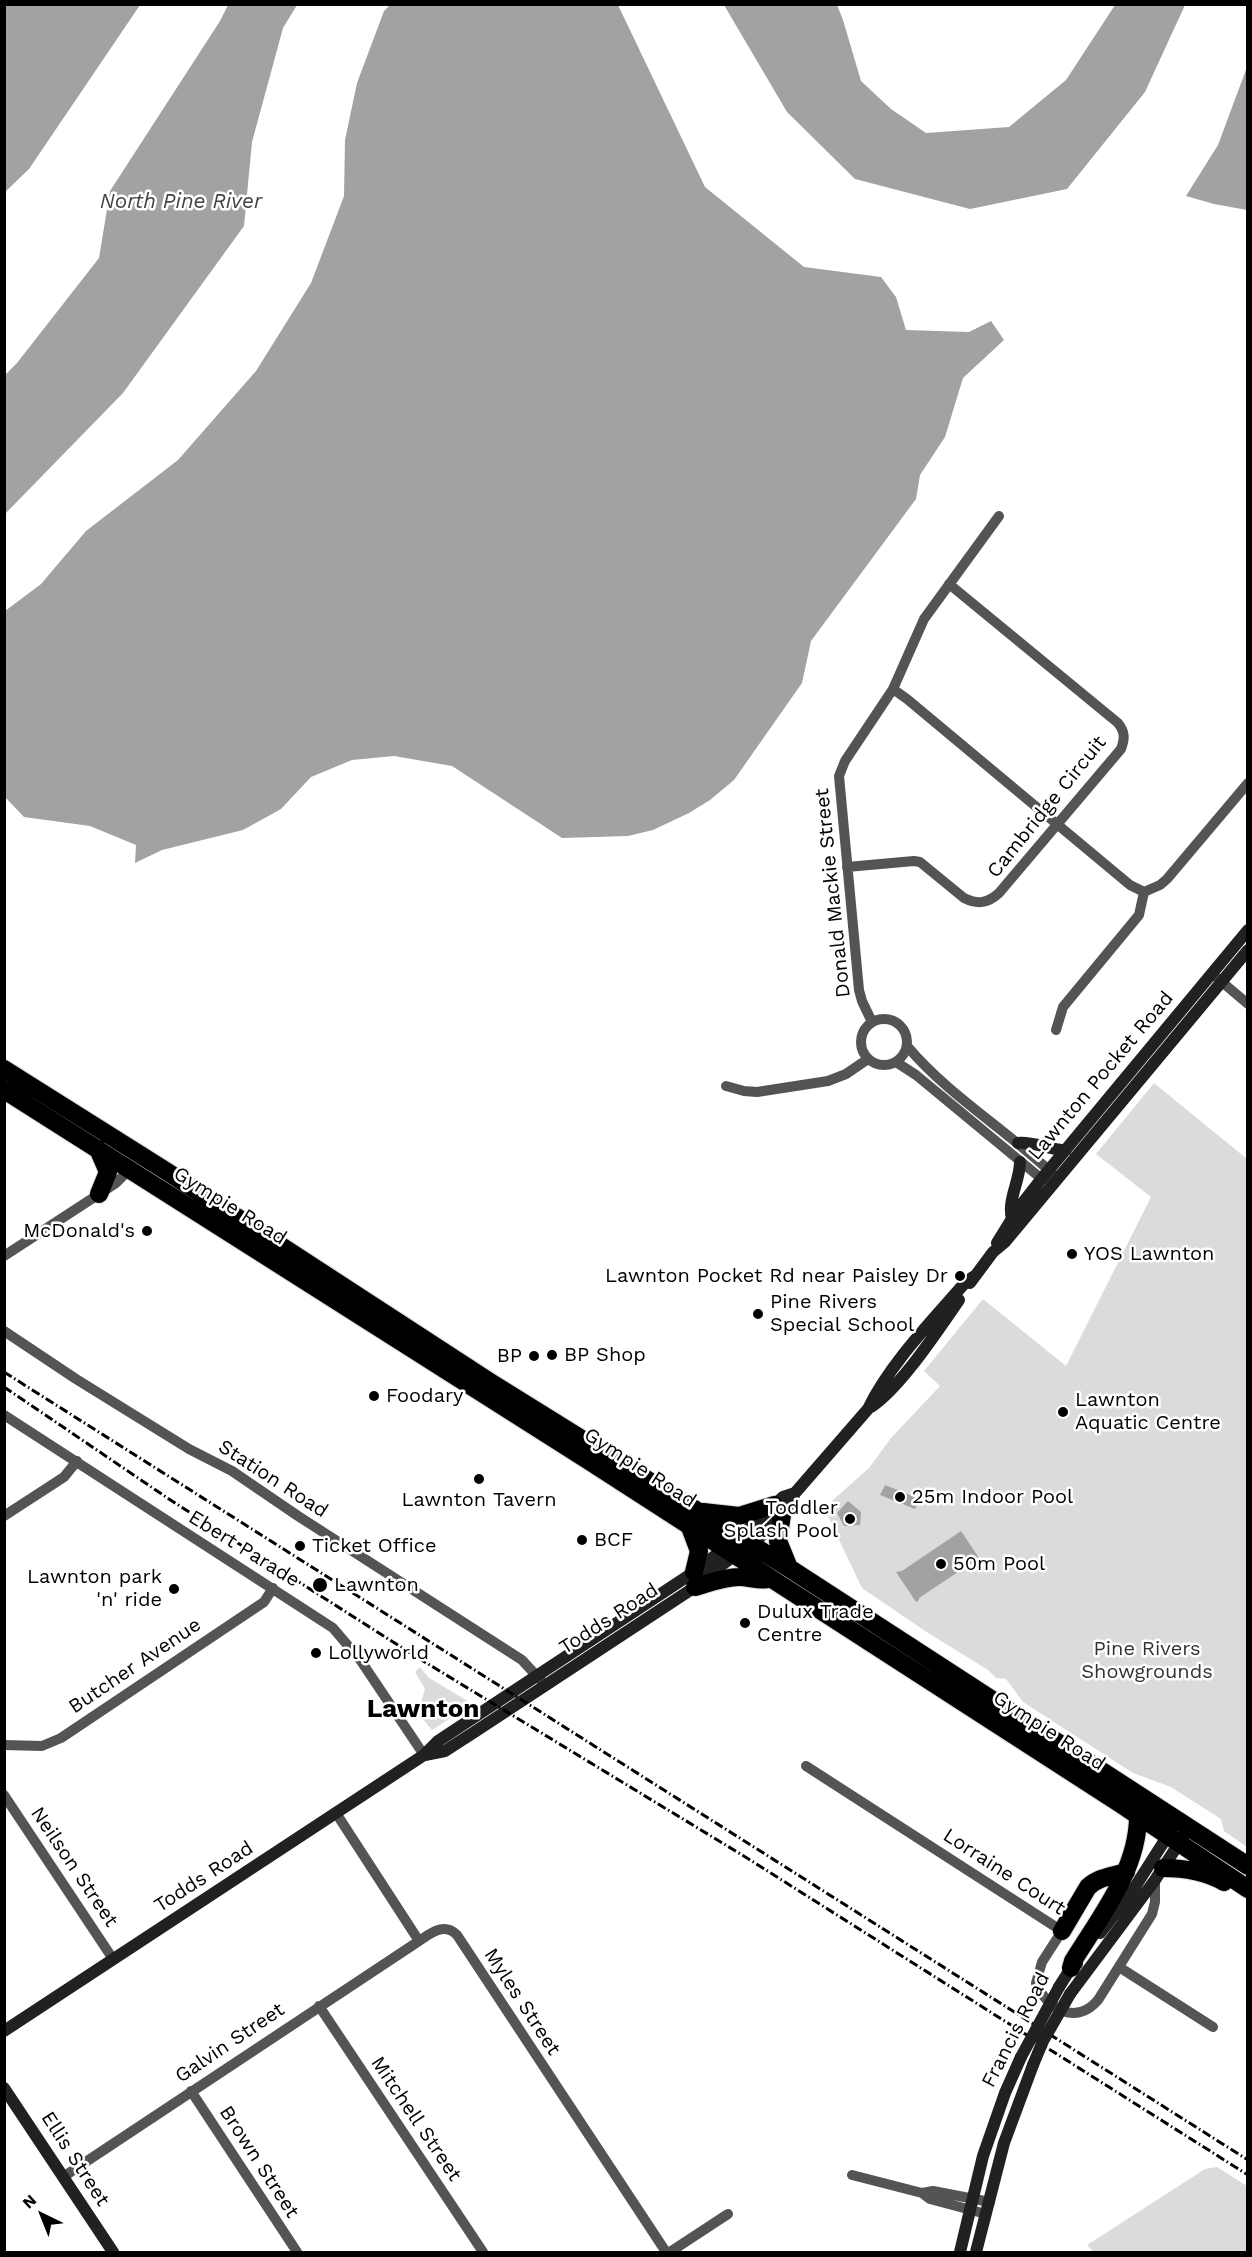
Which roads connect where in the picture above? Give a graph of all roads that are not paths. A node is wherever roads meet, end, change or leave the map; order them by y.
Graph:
1 (999, 516) dead end
2 (949, 584) junction
3 (893, 689) junction
4 (1248, 783) edge
5 (1058, 824) junction
6 (847, 867) junction
7 (1144, 892) junction
8 (1248, 930) edge
9 (1248, 950) edge
10 (1217, 978) junction
11 (1248, 1004) edge
12 (872, 1022) junction
13 (1056, 1030) dead end
14 (907, 1046) junction
15 (868, 1059) junction
16 (896, 1062) junction
17 (4, 1069) edge
18 (726, 1086) dead end
19 (4, 1090) edge
20 (1018, 1143) junction
21 (98, 1148) junction
22 (1066, 1150) junction
23 (134, 1161) junction
24 (1020, 1162) junction
25 (1051, 1177) junction
26 (99, 1194) junction
27 (1012, 1219) junction
28 (993, 1252) junction
29 (4, 1256) edge
30 (4, 1331) edge
31 (4, 1415) edge
32 (76, 1461) junction
33 (778, 1510) junction
34 (4, 1516) edge
35 (694, 1519) junction
36 (744, 1540) junction
37 (729, 1552) junction
38 (789, 1568) junction
39 (694, 1579) junction
40 (771, 1579) junction
41 (273, 1588) junction
42 (541, 1680) junction
43 (4, 1745) edge
44 (424, 1755) junction
45 (806, 1766) dead end
46 (4, 1795) edge
47 (336, 1813) junction
48 (1138, 1816) junction
49 (1178, 1832) junction
50 (1248, 1866) edge
51 (1126, 1872) junction
52 (1159, 1874) junction
53 (1247, 1889) edge
54 (1062, 1931) junction
55 (419, 1941) junction
56 (113, 1959) junction
57 (1119, 1967) junction
58 (1071, 1968) junction
59 (319, 2006) junction
60 (6, 2025) edge
61 (1213, 2027) dead end
62 (4, 2088) edge
63 (191, 2091) junction
64 (852, 2175) dead end
65 (63, 2177) junction
66 (970, 2204) junction
67 (988, 2208) junction
68 (728, 2214) dead end
69 (113, 2253) edge
70 (297, 2253) edge
71 (483, 2253) edge
72 (668, 2253) edge
73 (960, 2253) edge
74 (976, 2253) edge

1 - 2 street, Donald Mackie Street
2 - 3 street, Donald Mackie Street
2 - 5 street, Cambridge Circuit
3 - 5 street
3 - 6 street, Donald Mackie Street
4 - 7 street
5 - 6 street, Cambridge Circuit
5 - 7 street
6 - 12 street, Donald Mackie Street
7 - 13 street
8 - 10 main road, Lawnton Pocket Road
9 - 10 main road, Lawnton Pocket Road
10 - 11 street
10 - 22 main road, Lawnton Pocket Road
10 - 25 main road, Lawnton Pocket Road
12 - 14 street
12 - 15 street
14 - 16 street
14 - 20 street
15 - 16 street
15 - 18 street
16 - 24 street
17 - 23 highway, Gympie Road
19 - 21 highway, Gympie Road
20 - 22 main road
20 - 25 street
21 - 23 highway, Gympie Road
21 - 26 highway
22 - 25 main road, Lawnton Pocket Road
23 - 26 street
23 - 35 highway, Gympie Road
24 - 25 street
24 - 27 main road
25 - 27 main road, Lawnton Pocket Road
25 - 28 main road, Lawnton Pocket Road
26 - 29 street
27 - 28 main road, Lawnton Pocket Road
28 - 33 main road, Lawnton Pocket Road
30 - 42 street, Station Road
31 - 32 street, Ebert Parade
32 - 34 street
32 - 41 street, Ebert Parade
33 - 35 highway
33 - 36 main road, Lawnton Pocket Road
33 - 38 highway
35 - 36 highway, Gympie Road
35 - 37 highway, Gympie Road
35 - 39 highway
36 - 37 main road, Todds Road
36 - 38 highway, Gympie Road
37 - 39 main road, Todds Road
37 - 40 highway, Gympie Road
38 - 49 highway, Gympie Road
39 - 40 highway
39 - 42 main road, Todds Road
40 - 48 highway, Gympie Road
41 - 43 street, Butcher Avenue
41 - 44 street, Ebert Parade
42 - 44 main road, Todds Road
44 - 47 main road, Todds Road
45 - 54 street, Lorraine Court
46 - 56 street, Neilson Street
47 - 55 street
47 - 56 main road, Todds Road
48 - 49 highway, Gympie Road
48 - 51 highway
49 - 50 highway, Gympie Road
49 - 52 main road, Francis Road
49 - 53 highway, Gympie Road
49 - 58 main road, Francis Road
51 - 54 highway
51 - 58 highway
52 - 53 highway
52 - 57 street, Lorraine Court
52 - 67 main road, Francis Road, bridge
54 - 57 street, Lorraine Court
55 - 59 street, Galvin Street
55 - 72 street, Myles Street
56 - 60 main road, Todds Road
57 - 61 street
58 - 66 main road, Francis Road, bridge
59 - 63 street, Galvin Street
59 - 71 street, Mitchell Street
62 - 65 main road, Ellis Street
63 - 65 street, Galvin Street
63 - 70 street, Brown Street
64 - 66 street
65 - 69 main road, Ellis Street
66 - 67 street
66 - 73 main road, Francis Road
67 - 74 main road, Francis Road
68 - 72 street

